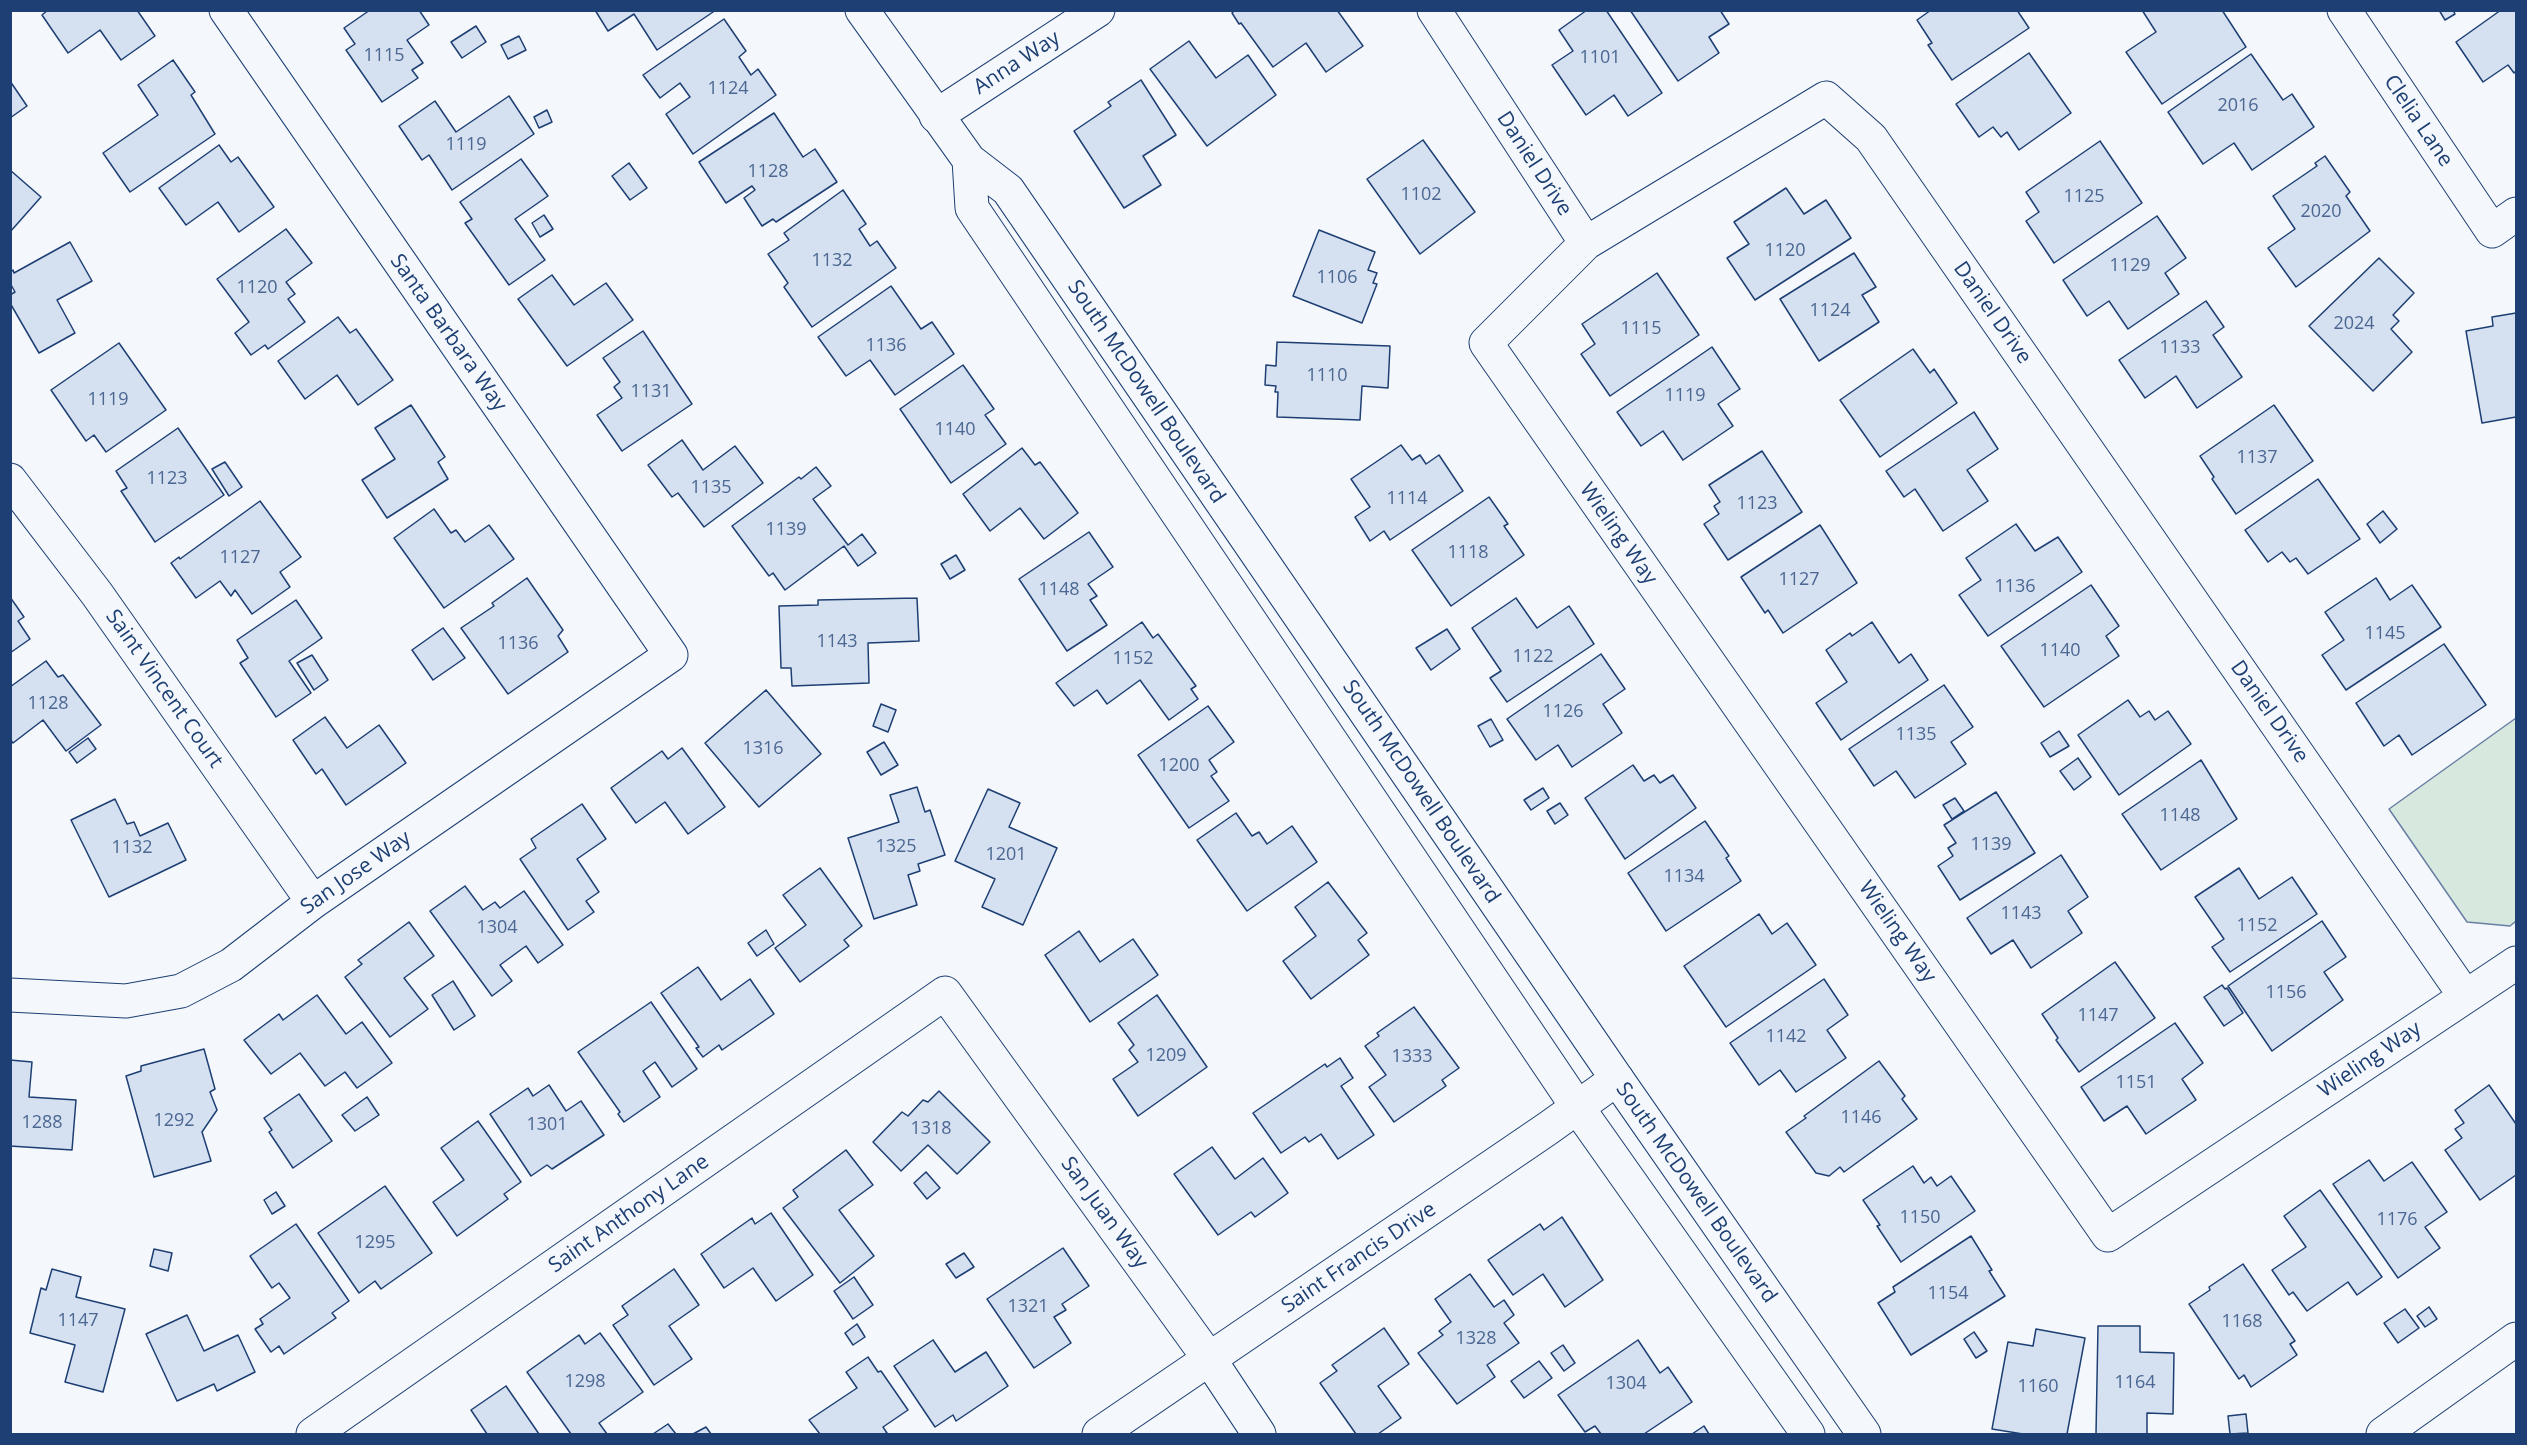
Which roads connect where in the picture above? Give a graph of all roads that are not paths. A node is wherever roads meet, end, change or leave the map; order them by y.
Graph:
1 (226, 10) edge
2 (862, 10) edge
3 (1098, 10) edge
4 (1434, 10) edge
5 (2344, 10) edge
6 (936, 116) junction
7 (969, 160) junction
8 (2504, 222) edge
9 (1586, 243) junction
10 (10, 480) edge
11 (671, 655) joint
12 (313, 902) junction
13 (2517, 963) edge
14 (945, 993) joint
15 (10, 994) edge
16 (2465, 996) junction
17 (1617, 1079) junction
18 (1578, 1108) junction
19 (2517, 1339) edge
20 (1210, 1360) junction
21 (313, 1434) edge
22 (1099, 1434) edge
23 (1259, 1434) edge
24 (1808, 1434) edge
25 (1864, 1434) edge
26 (2383, 1434) edge

1 - 11 street, Santa Barbara Way
2 - 6 street, South McDowell Boulevard
3 - 6 street, Anna Way
4 - 9 street, Daniel Drive
5 - 8 street, Clelia Lane
6 - 7 street, South McDowell Boulevard
7 - 17 street, South McDowell Boulevard
7 - 18 street, South McDowell Boulevard
9 - 16 street, Daniel Drive
9 - 16 street, Wieling Way
10 - 12 street, Saint Vincent Court
11 - 12 street, San Jose Way
12 - 15 street, San Jose Way
13 - 16 street, Wieling Way
14 - 20 street, San Juan Way
14 - 21 street, Saint Anthony Lane
17 - 18 street, Saint Francis Drive
17 - 25 street, South McDowell Boulevard
18 - 20 street, Saint Francis Drive
18 - 24 street, South McDowell Boulevard
19 - 26 street
20 - 22 street, Saint Francis Drive
20 - 23 street, San Juan Way

